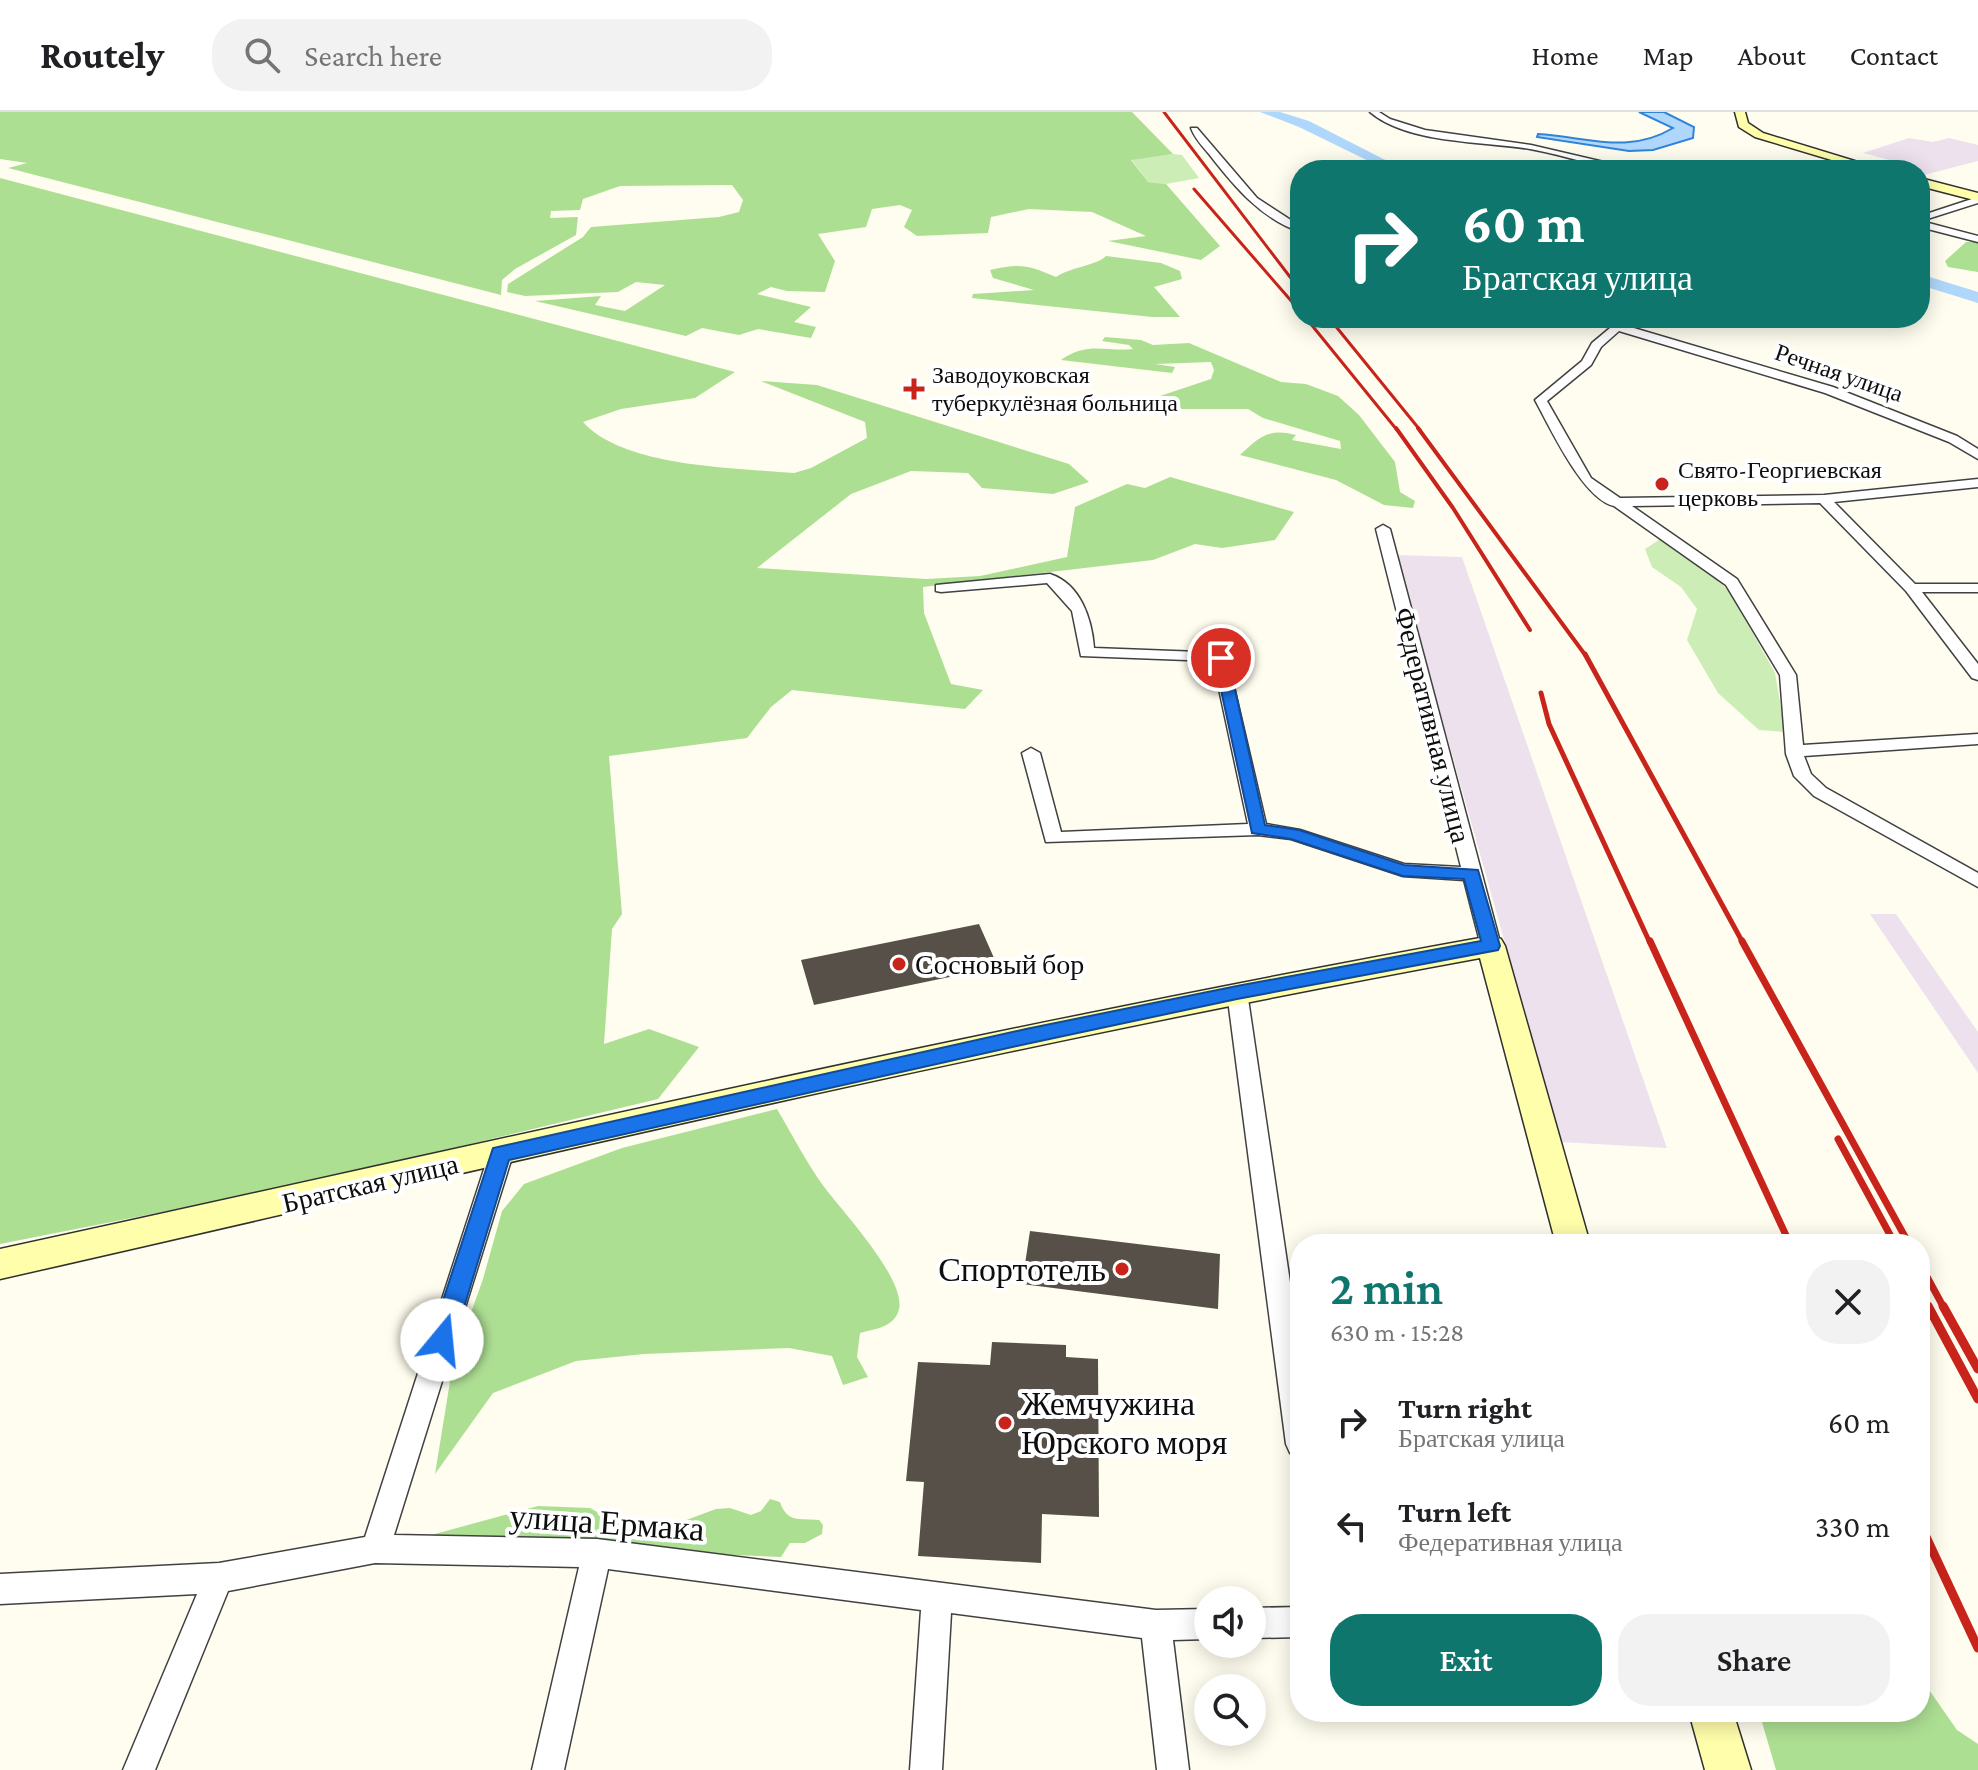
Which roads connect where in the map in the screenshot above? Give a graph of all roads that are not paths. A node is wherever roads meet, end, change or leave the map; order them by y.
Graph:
1 (1374, 112) edge
2 (1740, 114) edge
3 (1194, 130) dead end
4 (1580, 160) edge
5 (1844, 160) edge
6 (1930, 185) edge
7 (1978, 199) edge
8 (1930, 218) edge
9 (1290, 224) edge
10 (1930, 225) edge
11 (1978, 239) edge
12 (1616, 328) edge
13 (1620, 328) edge
14 (1978, 455) edge
15 (1978, 483) edge
16 (1824, 499) junction
17 (1613, 502) junction
18 (1383, 529) dead end
19 (941, 588) dead end
20 (1911, 588) junction
21 (1978, 588) edge
22 (1978, 675) edge
23 (1978, 739) edge
24 (1795, 751) junction
25 (1031, 753) dead end
26 (1258, 829) junction
27 (1472, 874) junction
28 (1978, 881) edge
29 (1491, 946) junction
30 (1237, 992) junction
31 (501, 1154) junction
32 (1570, 1234) edge
33 (0, 1264) edge
34 (1290, 1372) edge
35 (375, 1549) junction
36 (597, 1553) junction
37 (219, 1578) junction
38 (0, 1589) edge
39 (937, 1598) junction
40 (1290, 1622) edge
41 (1266, 1623) edge
42 (1194, 1624) edge
43 (1156, 1625) junction
44 (1714, 1722) edge
45 (139, 1770) edge
46 (548, 1770) edge
47 (926, 1770) edge
48 (1173, 1770) edge
49 (1728, 1770) edge

1 - 4 street
2 - 5 street
3 - 9 street
6 - 7 street
7 - 8 street
10 - 11 street
12 - 17 street
13 - 14 street, Речная улица
15 - 16 street
16 - 17 street
16 - 20 street
17 - 24 street
18 - 27 street, Федеративная улица
19 - 26 street
20 - 21 street
20 - 22 street
23 - 24 street
24 - 28 street
25 - 26 street
26 - 27 street
27 - 29 street, Федеративная улица
29 - 30 street, Братская улица
29 - 32 street, Федеративная улица
30 - 31 street, Братская улица
30 - 34 street
31 - 33 street, Братская улица
31 - 35 street
35 - 36 street, улица Ермака
35 - 37 street, улица Ермака
36 - 39 street, улица Ермака
36 - 46 street
37 - 38 street, улица Ермака
37 - 45 street
39 - 43 street, улица Ермака
39 - 47 street
40 - 41 street
42 - 43 street, улица Ермака
43 - 48 street
44 - 49 street

